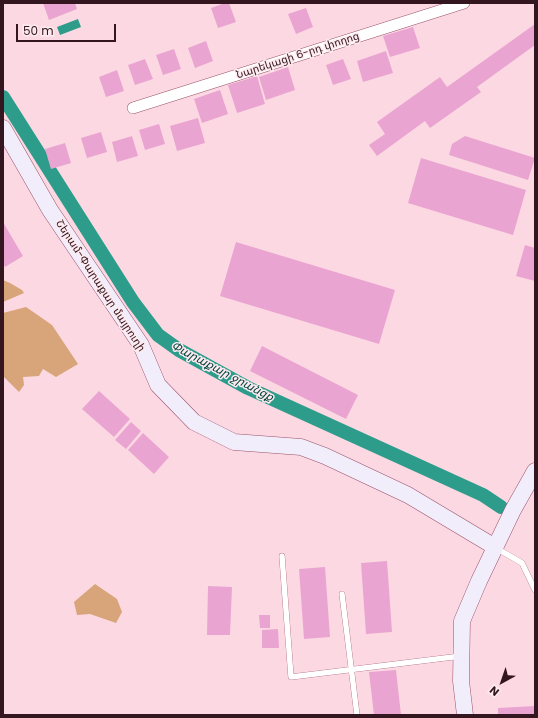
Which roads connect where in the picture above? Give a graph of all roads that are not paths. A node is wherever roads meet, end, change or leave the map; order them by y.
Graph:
1 (464, 3) edge
2 (133, 108) dead end
3 (3, 128) edge
4 (535, 471) edge
5 (495, 548) junction
6 (282, 556) dead end
7 (535, 590) edge
8 (342, 594) dead end
9 (461, 656) junction
10 (350, 670) junction
11 (357, 715) edge
12 (465, 715) edge

1 - 2 street, Նարեկացի 6-րդ փողոց
3 - 5 street, Շերամ-Փարաքար մայրուղի
4 - 5 street
5 - 7 lane
5 - 9 street
6 - 10 lane
8 - 10 lane
9 - 10 lane
9 - 12 street
10 - 11 lane

